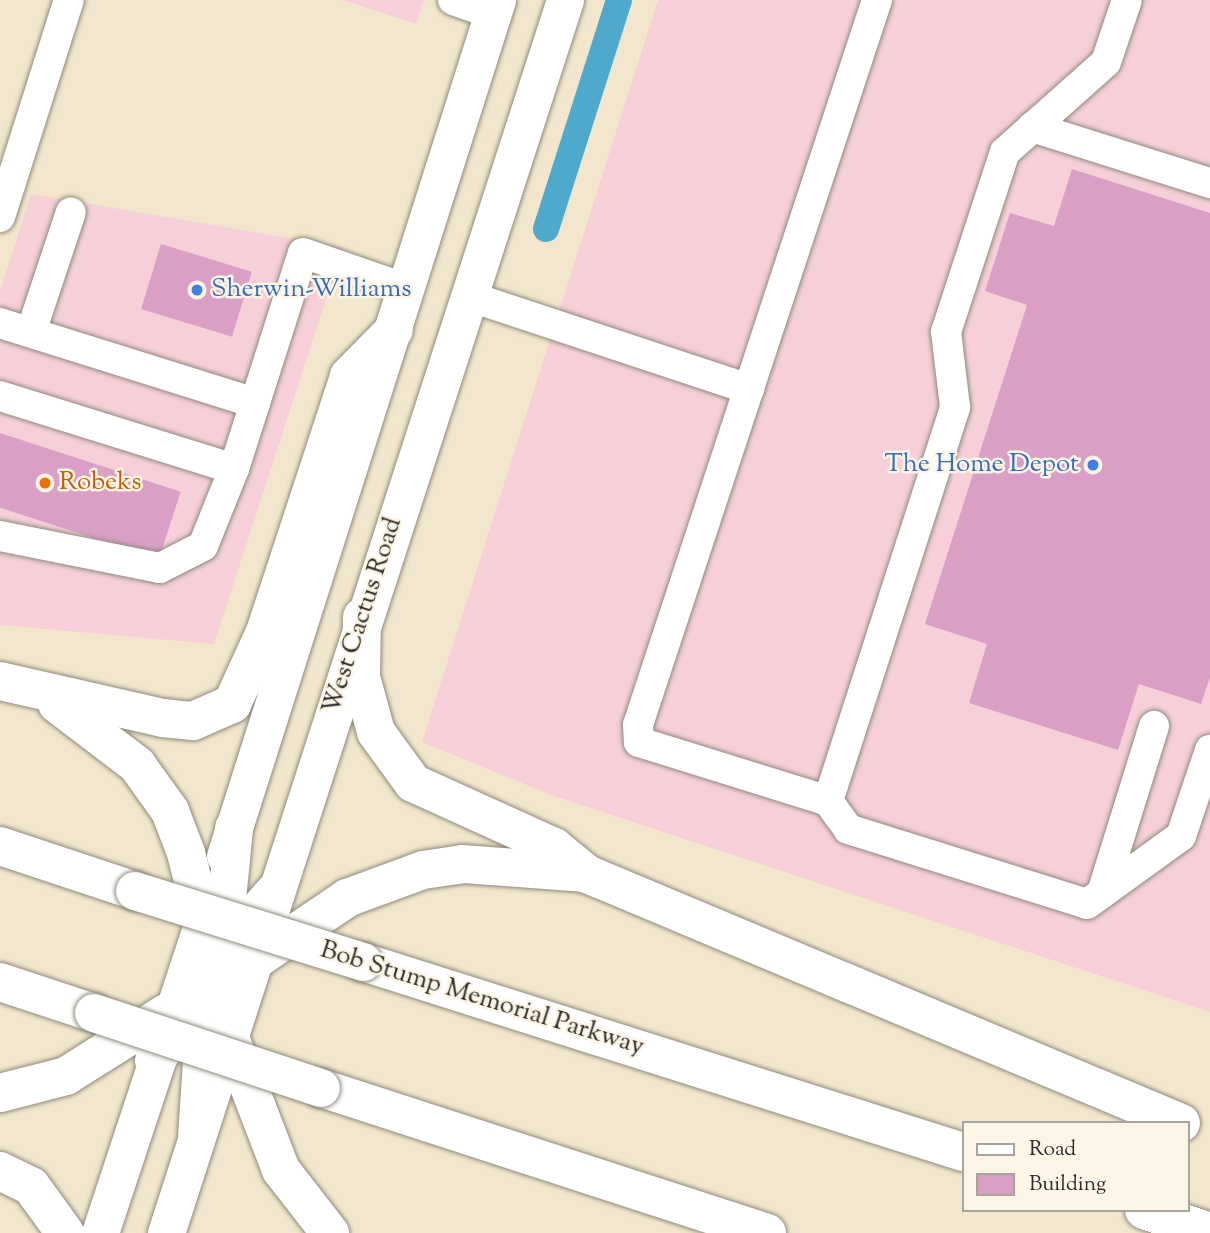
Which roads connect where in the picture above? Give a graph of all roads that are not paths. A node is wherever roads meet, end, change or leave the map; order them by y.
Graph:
1 (69, 0) edge
2 (453, 0) edge
3 (565, 0) edge
4 (877, 0) edge
5 (1122, 1) edge
6 (495, 7) edge
7 (1032, 127) junction
8 (1210, 183) edge
9 (71, 212) dead end
10 (0, 217) edge
11 (407, 289) junction
12 (468, 296) junction
13 (0, 323) edge
14 (394, 331) junction
15 (31, 332) junction
16 (749, 389) junction
17 (0, 396) edge
18 (255, 403) junction
19 (234, 469) junction
20 (0, 536) edge
21 (362, 617) junction
22 (14, 685) edge
23 (1154, 726) dead end
24 (1210, 750) edge
25 (828, 801) junction
26 (234, 828) joint
27 (0, 846) edge
28 (587, 874) junction
29 (275, 891) joint
30 (1102, 892) junction
31 (212, 971) junction
32 (0, 982) edge
33 (229, 1040) junction
34 (154, 1061) joint
35 (0, 1093) edge
36 (1176, 1121) edge
37 (1189, 1126) edge
38 (1210, 1135) edge
39 (197, 1136) junction
40 (962, 1152) edge
41 (0, 1171) edge
42 (1149, 1212) edge
43 (1210, 1232) edge
44 (65, 1233) edge
45 (100, 1233) edge
46 (166, 1233) edge
47 (330, 1233) edge
48 (767, 1233) edge

1 - 10 lane
2 - 6 lane
3 - 12 main road, West Cactus Road
4 - 16 lane
5 - 7 lane
6 - 11 main road
7 - 8 lane
7 - 25 lane
9 - 15 lane
11 - 14 main road
11 - 18 lane
12 - 16 lane
12 - 21 main road, West Cactus Road
13 - 15 lane
14 - 22 highway
14 - 26 main road
15 - 18 lane
16 - 25 lane
17 - 19 lane
18 - 19 lane
19 - 20 lane
21 - 28 highway
21 - 29 main road, West Cactus Road
22 - 31 highway
23 - 30 lane
24 - 30 lane
25 - 30 lane
26 - 31 highway
27 - 40 highway, Bob Stump Memorial Parkway, bridge
28 - 31 highway
28 - 36 highway
29 - 31 highway
31 - 33 highway
31 - 34 highway
31 - 35 highway
31 - 39 highway
32 - 48 highway, bridge
33 - 39 main road
33 - 47 highway
34 - 45 main road
37 - 38 highway
39 - 46 main road
41 - 44 highway
42 - 43 highway

